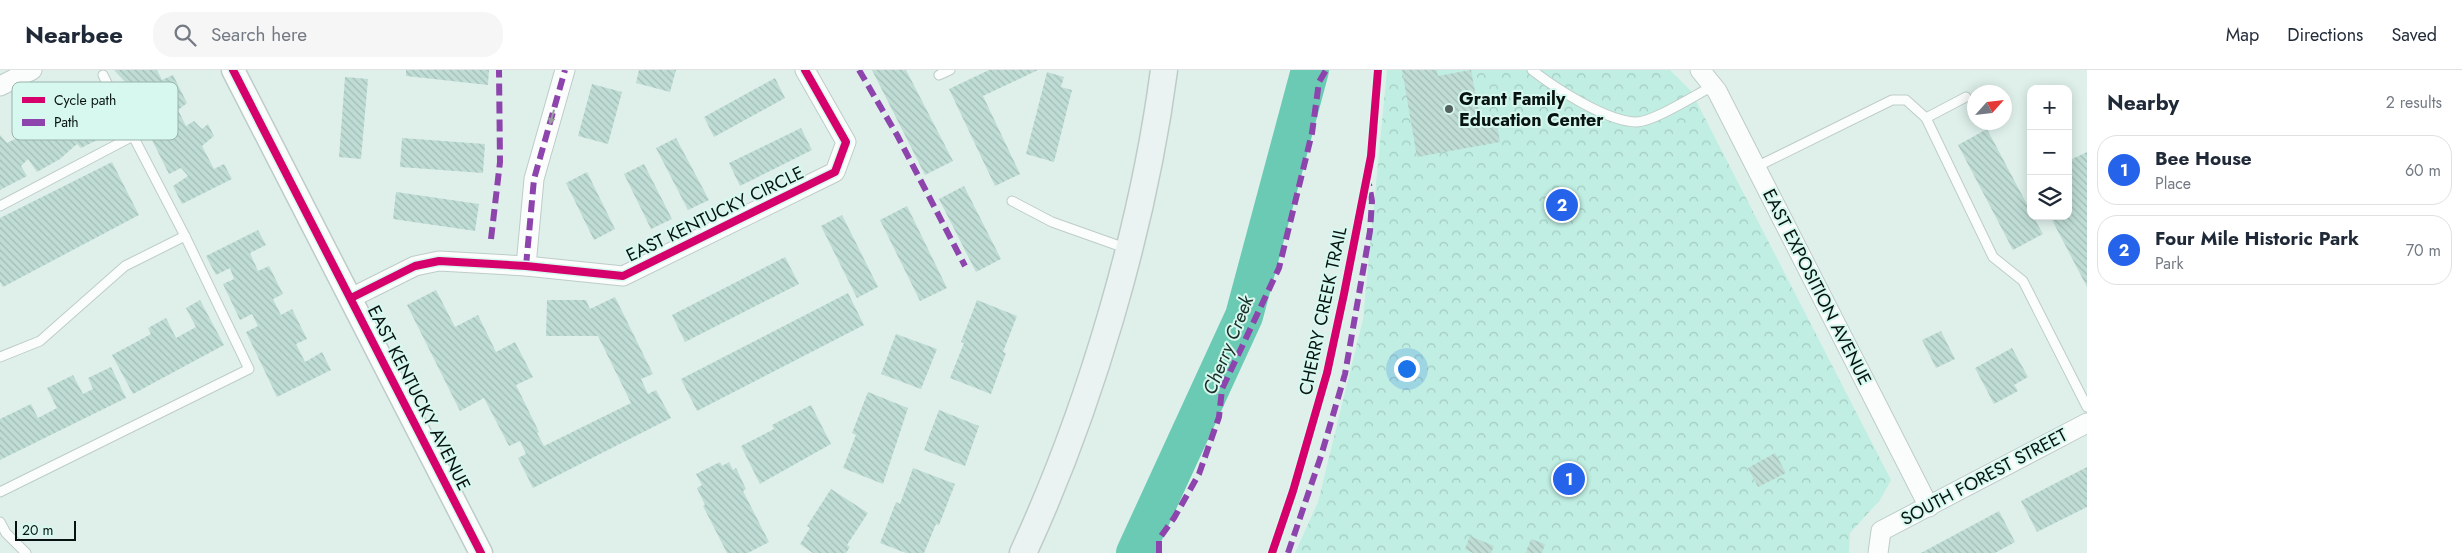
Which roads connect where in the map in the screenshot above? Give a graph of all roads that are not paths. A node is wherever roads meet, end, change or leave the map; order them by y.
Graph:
1 (32, 70) edge
2 (233, 70) edge
3 (565, 70) edge
4 (805, 70) edge
5 (950, 70) edge
6 (1164, 70) edge
7 (1532, 70) edge
8 (1700, 70) edge
9 (103, 75) dead end
10 (939, 76) dead end
11 (106, 82) edge
12 (0, 86) edge
13 (1712, 86) junction
14 (1966, 97) dead end
15 (1926, 118) junction
16 (125, 140) edge
17 (135, 140) edge
18 (1756, 167) junction
19 (1012, 201) dead end
20 (0, 206) edge
21 (185, 236) junction
22 (1128, 249) junction
23 (526, 266) junction
24 (351, 298) junction
25 (0, 357) edge
26 (2087, 407) edge
27 (2087, 423) edge
28 (0, 492) edge
29 (1929, 507) junction
30 (0, 522) edge
31 (26, 553) edge
32 (481, 553) edge
33 (1023, 553) edge
34 (1878, 553) edge

1 - 12 street
2 - 24 street, EAST KENTUCKY AVENUE
3 -> 23 street
4 - 23 street, EAST KENTUCKY CIRCLE
5 - 10 lane
6 - 22 main road
7 - 13 lane
8 - 13 street, EAST EXPOSITION AVENUE
9 - 11 lane
13 - 18 street, EAST EXPOSITION AVENUE
14 - 15 lane
15 - 18 lane
15 - 26 lane
16 - 20 lane
17 - 21 lane
18 - 29 street, EAST EXPOSITION AVENUE
19 - 22 lane
21 - 25 lane
21 - 28 lane
22 - 33 main road
23 - 24 street, EAST KENTUCKY CIRCLE
24 - 32 street, EAST KENTUCKY AVENUE
27 - 29 street, SOUTH FOREST STREET
29 - 34 street, SOUTH FOREST STREET
30 - 31 lane

